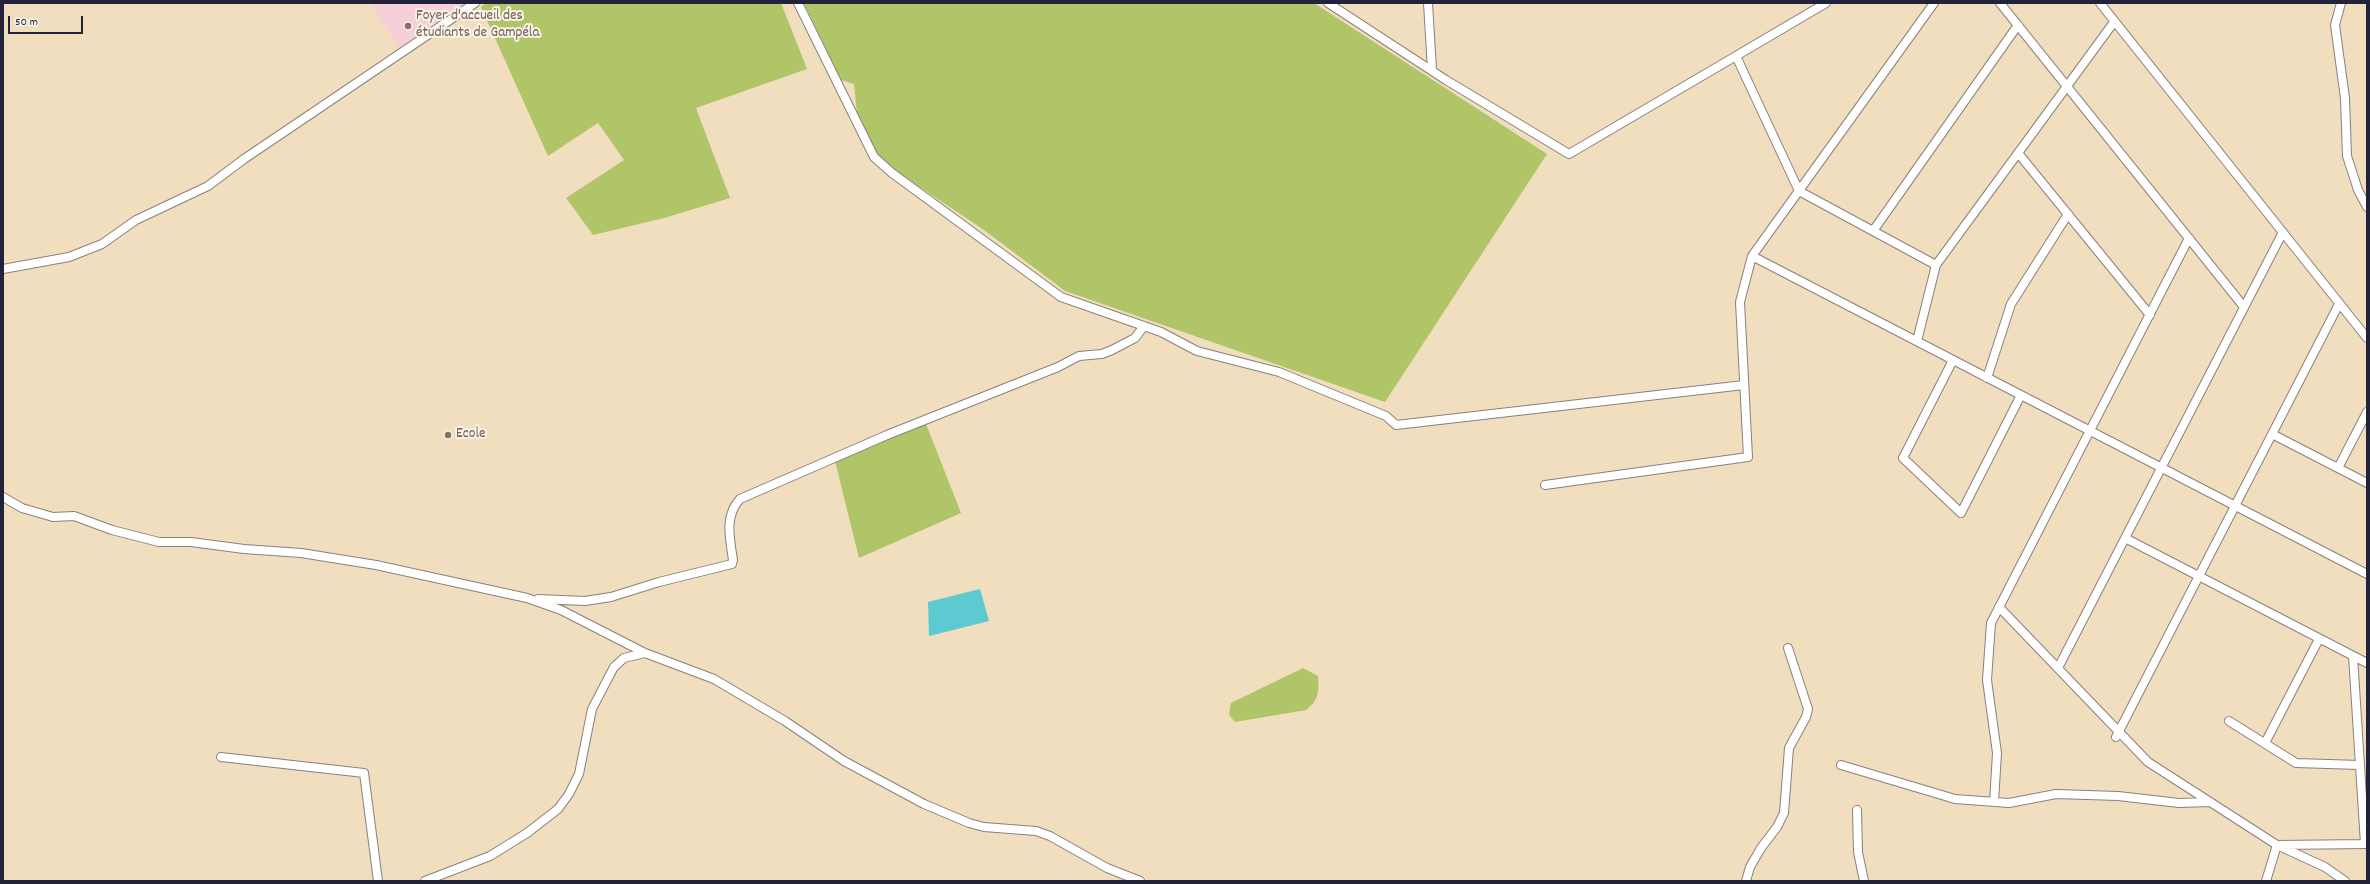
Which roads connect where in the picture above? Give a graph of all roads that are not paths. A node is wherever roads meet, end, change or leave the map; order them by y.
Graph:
1 (475, 3) edge
2 (798, 3) edge
3 (1328, 3) edge
4 (1428, 3) edge
5 (1826, 3) edge
6 (1934, 3) edge
7 (2000, 3) edge
8 (2100, 3) edge
9 (2341, 3) edge
10 (2114, 22) junction
11 (2018, 25) junction
12 (1736, 56) junction
13 (1432, 70) junction
14 (2067, 86) junction
15 (2018, 153) junction
16 (1799, 190) junction
17 (2367, 206) edge
18 (2068, 214) junction
19 (1873, 231) junction
20 (2283, 232) junction
21 (2189, 238) junction
22 (1752, 256) junction
23 (1936, 265) junction
24 (3, 269) edge
25 (2340, 304) junction
26 (2244, 307) junction
27 (2150, 315) junction
28 (1144, 326) junction
29 (2367, 338) edge
30 (1917, 341) junction
31 (1953, 360) junction
32 (1987, 378) junction
33 (1744, 385) junction
34 (2021, 395) junction
35 (2367, 412) edge
36 (2091, 431) junction
37 (2272, 434) junction
38 (2161, 468) junction
39 (2338, 468) junction
40 (2367, 483) edge
41 (1544, 485) dead end
42 (3, 497) edge
43 (2235, 506) junction
44 (2125, 538) junction
45 (2367, 574) edge
46 (2199, 576) junction
47 (527, 598) junction
48 (1999, 607) junction
49 (2319, 638) junction
50 (1788, 648) dead end
51 (645, 653) junction
52 (2353, 656) junction
53 (2367, 664) edge
54 (2058, 668) junction
55 (2229, 721) dead end
56 (2118, 734) junction
57 (2265, 743) junction
58 (221, 757) dead end
59 (1841, 765) dead end
60 (2360, 765) junction
61 (1994, 802) junction
62 (2210, 802) junction
63 (1857, 810) dead end
64 (2277, 844) junction
65 (2366, 844) edge
66 (378, 881) edge
67 (425, 881) edge
68 (1140, 881) edge
69 (1746, 881) edge
70 (1864, 881) edge
71 (2266, 881) edge
72 (2345, 881) edge

1 - 24 street
2 - 28 street
3 - 13 street
4 - 13 street
5 - 12 street
6 - 16 street
7 - 11 street
8 - 10 street
9 - 17 street
10 - 14 street
10 - 20 street
11 - 14 street
11 - 19 street
12 - 13 street
12 - 16 street
14 - 15 street
14 - 21 street
15 - 18 street
15 - 23 street
16 - 19 street
16 - 22 street
18 - 27 street
18 - 32 street
19 - 23 street
20 - 25 street
20 - 26 street
21 - 26 street
21 - 27 street
22 - 30 street
22 - 33 street
23 - 30 street
25 - 29 street
25 - 37 street
26 - 38 street
27 - 36 street
28 - 33 street
28 - 47 street
30 - 31 street
31 - 32 street
31 - 34 street
32 - 34 street
33 - 41 street
34 - 36 street
35 - 39 street
36 - 38 street
36 - 48 street
37 - 39 street
37 - 43 street
38 - 43 street
38 - 44 street
39 - 40 street
42 - 47 street
43 - 45 street
43 - 46 street
44 - 46 street
44 - 54 street
46 - 49 street
46 - 56 street
47 - 51 street
48 - 54 street
48 - 61 street
49 - 52 street
49 - 57 street
50 - 69 street
51 - 67 street
51 - 68 street
52 - 53 street
52 - 60 street
54 - 56 street
55 - 57 street
56 - 62 street
57 - 60 street
58 - 66 street
59 - 61 street
60 - 65 street
61 - 62 street
62 - 64 street
63 - 70 street
64 - 65 street
64 - 71 street
64 - 72 street

